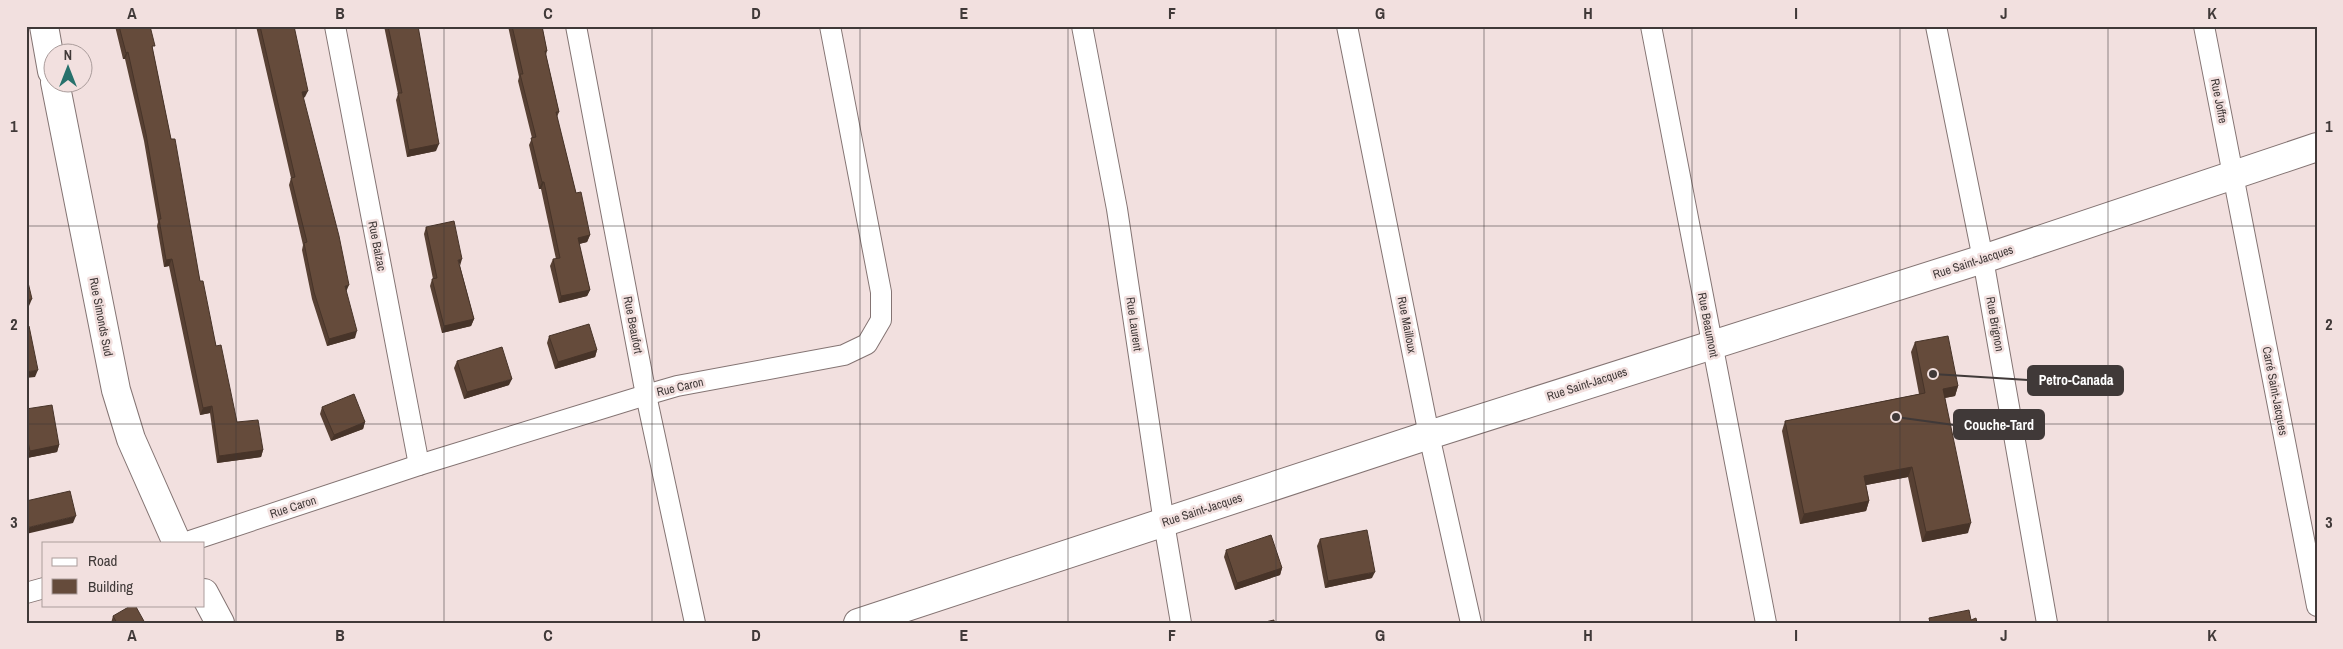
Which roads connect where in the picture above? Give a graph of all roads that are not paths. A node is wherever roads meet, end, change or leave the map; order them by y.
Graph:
1 (44, 26) edge
2 (335, 26) edge
3 (576, 26) edge
4 (830, 26) edge
5 (1082, 26) edge
6 (1347, 26) edge
7 (1651, 26) edge
8 (1936, 26) edge
9 (2204, 26) edge
10 (47, 42) edge
11 (57, 92) edge
12 (2317, 147) edge
13 (2233, 175) junction
14 (1983, 259) junction
15 (1711, 344) junction
16 (646, 395) junction
17 (1429, 435) junction
18 (420, 465) junction
19 (1164, 523) junction
20 (177, 542) edge
21 (187, 542) edge
22 (42, 589) edge
23 (26, 593) edge
24 (205, 595) edge
25 (2317, 606) edge
26 (220, 623) edge
27 (695, 623) edge
28 (858, 623) edge
29 (1181, 623) edge
30 (1471, 623) edge
31 (1766, 623) edge
32 (2047, 623) edge

1 - 10 main road
2 - 18 street, Rue Balzac
3 - 16 street, Rue Beaufort
4 - 16 street, Rue Caron
5 - 19 street, Rue Laurent
6 - 17 street, Rue Mailloux
7 - 15 street, Rue Beaumont
8 - 14 street, Rue Brignon
9 - 13 street, Rue Joffre
11 - 20 main road, Rue Simonds Sud
12 - 13 main road, Rue Saint-Jacques
13 - 14 main road, Rue Saint-Jacques
13 - 25 street, Carré Saint-Jacques
14 - 15 main road, Rue Saint-Jacques
14 - 32 street, Rue Brignon
15 - 17 main road, Rue Saint-Jacques
15 - 31 street, Rue Beaumont
16 - 18 street, Rue Caron
16 - 27 street, Rue Beaufort
17 - 19 main road, Rue Saint-Jacques
17 - 30 street, Rue Mailloux
18 - 21 street, Rue Caron
19 - 28 main road, Rue Saint-Jacques
19 - 29 street, Rue Laurent
22 - 23 street
24 - 26 main road

